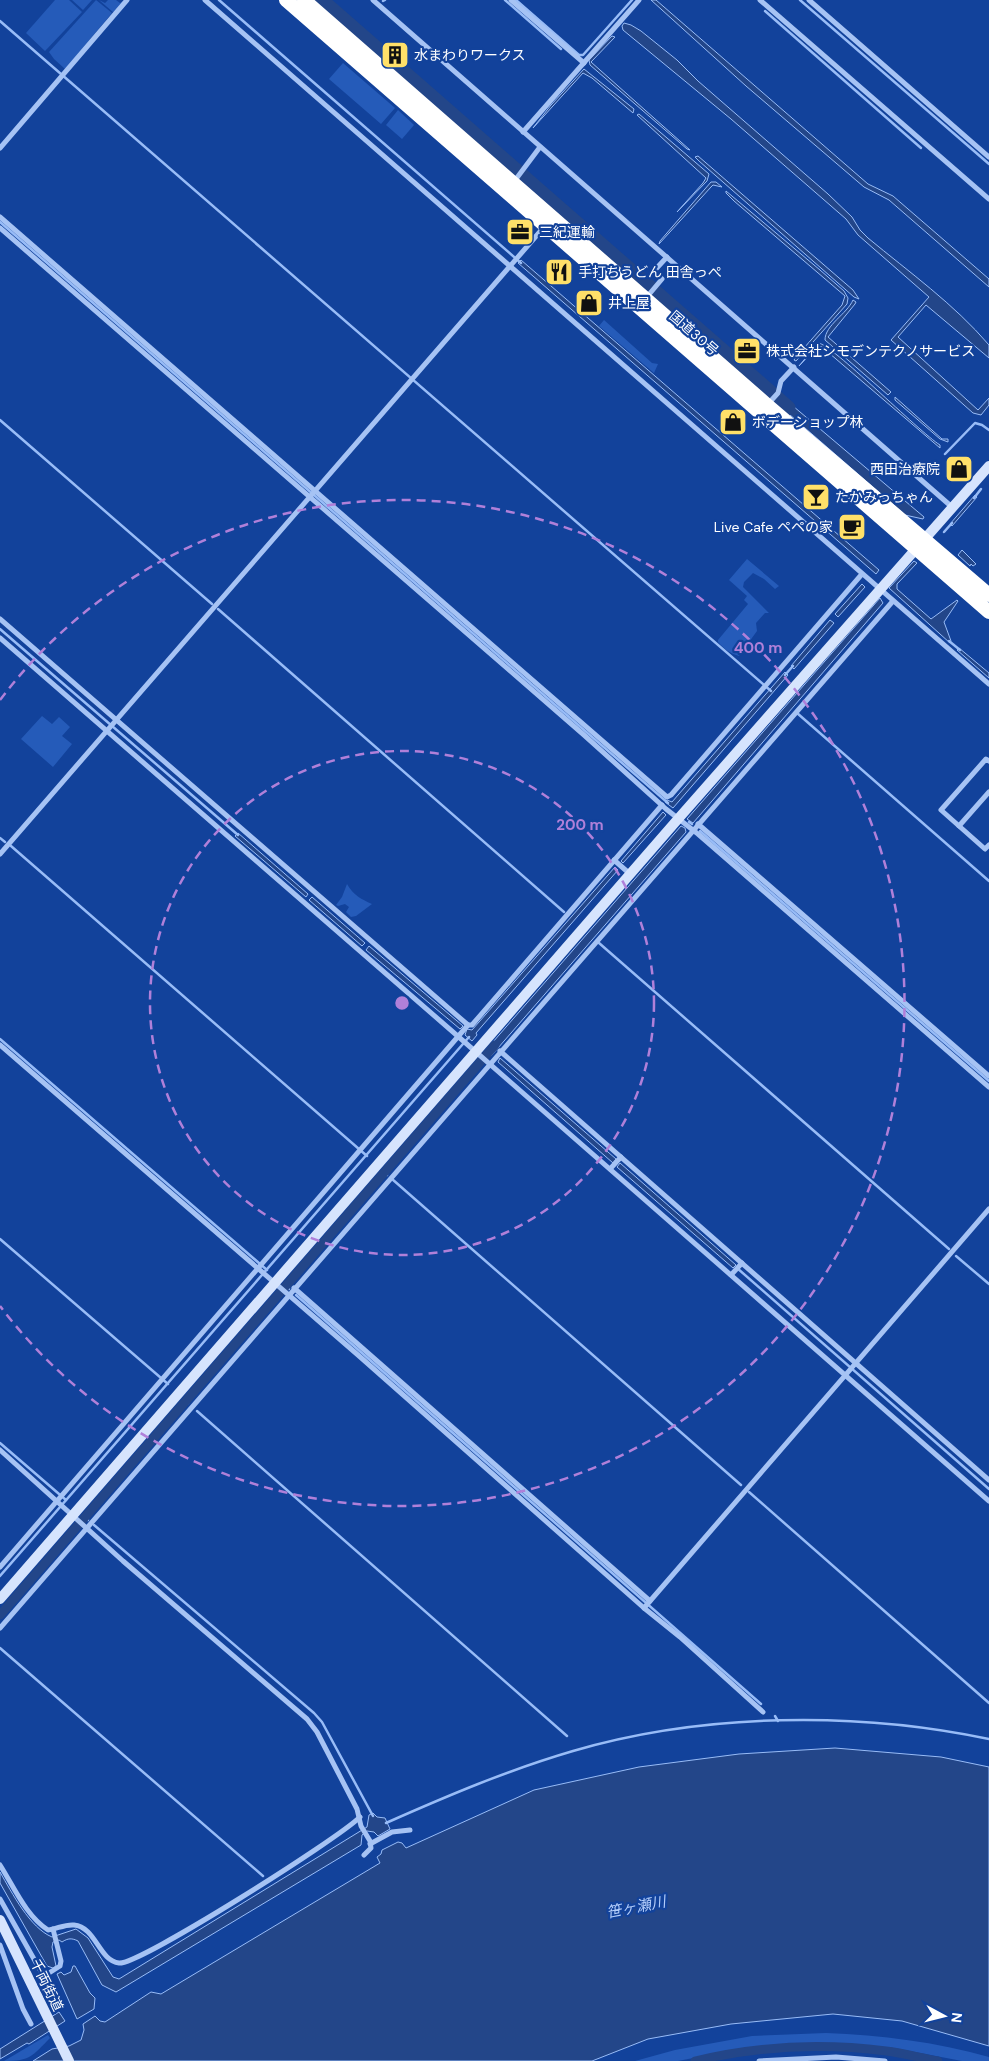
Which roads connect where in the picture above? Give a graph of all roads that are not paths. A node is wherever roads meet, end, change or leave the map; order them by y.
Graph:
1 (127, 0) edge
2 (205, 0) edge
3 (286, 0) edge
4 (304, 0) edge
5 (511, 0) edge
6 (639, 0) edge
7 (760, 0) edge
8 (809, 0) edge
9 (378, 1) edge
10 (584, 63) junction
11 (523, 132) junction
12 (540, 147) junction
13 (0, 148) edge
14 (989, 157) edge
15 (515, 181) junction
16 (989, 199) edge
17 (0, 217) edge
18 (549, 222) junction
19 (0, 228) edge
20 (667, 257) junction
21 (515, 261) junction
22 (647, 296) junction
23 (794, 367) junction
24 (769, 402) junction
25 (989, 466) edge
26 (313, 494) junction
27 (953, 507) junction
28 (920, 544) junction
29 (862, 574) junction
30 (879, 589) junction
31 (989, 595) edge
32 (893, 601) junction
33 (989, 612) edge
34 (0, 619) edge
35 (0, 638) edge
36 (989, 684) edge
37 (115, 722) junction
38 (108, 730) junction
39 (989, 762) edge
40 (989, 792) edge
41 (665, 804) junction
42 (681, 821) junction
43 (698, 824) junction
44 (959, 826) junction
45 (691, 829) junction
46 (989, 845) edge
47 (0, 854) edge
48 (616, 862) junction
49 (626, 871) junction
50 (753, 876) junction
51 (904, 1008) junction
52 (465, 1028) junction
53 (460, 1039) junction
54 (0, 1045) edge
55 (499, 1053) junction
56 (478, 1054) junction
57 (489, 1061) junction
58 (986, 1078) edge
59 (989, 1087) edge
60 (616, 1163) junction
61 (989, 1209) edge
62 (261, 1267) junction
63 (737, 1269) junction
64 (274, 1282) junction
65 (294, 1288) junction
66 (287, 1293) junction
67 (854, 1364) junction
68 (847, 1373) junction
69 (466, 1444) junction
70 (0, 1450) edge
71 (989, 1480) edge
72 (60, 1499) junction
73 (989, 1501) edge
74 (72, 1514) junction
75 (86, 1526) junction
76 (573, 1539) junction
77 (0, 1568) edge
78 (0, 1599) edge
79 (648, 1604) junction
80 (0, 1628) edge
81 (763, 1712) dead end
82 (360, 1817) junction
83 (410, 1830) dead end
84 (370, 1844) junction
85 (364, 1855) dead end
86 (0, 1865) edge
87 (0, 1899) edge
88 (0, 1920) edge
89 (53, 1929) junction
90 (0, 1945) edge
91 (30, 2024) dead end
92 (69, 2061) edge
93 (759, 2061) edge
94 (885, 2061) edge

1 - 13 street
2 - 21 street
3 - 18 highway, 国道30号
4 - 15 highway, 国道30号
5 - 10 street
6 - 10 street
7 - 16 street
8 - 14 street
9 - 11 street
10 - 11 street
11 - 12 street
12 - 15 street
12 - 20 street
15 - 18 highway, 国道30号
17 - 26 street
18 - 21 street
18 - 22 highway, 国道30号
18 - 28 highway, 国道30号
19 - 26 street
20 - 22 street
20 - 23 street
21 - 26 street
21 - 29 street
22 - 24 highway, 国道30号
23 - 24 street
23 - 27 street
24 - 28 highway, 国道30号
25 - 27 street
26 - 37 street
26 - 41 street
26 - 41 street
27 - 28 street
28 - 30 street
28 - 31 highway, 国道30号
28 - 33 highway, 国道30号
29 - 30 street
29 - 41 street
30 - 32 street
30 - 42 street
32 - 36 street
32 - 43 street
34 - 37 street
35 - 38 street
37 - 38 street
37 - 52 street
38 - 47 street
38 - 53 street
39 - 44 street
40 - 44 street
41 - 42 street
41 - 48 street
42 - 45 street
42 - 49 street
43 - 45 street
43 - 50 street
44 - 46 street
45 - 50 street
45 - 55 street
48 - 49 street
48 - 52 street
49 - 56 street
50 - 51 street
50 - 51 street
51 - 58 street
51 - 58 street
52 - 53 street
53 - 56 street
53 - 62 street
54 - 62 street
55 - 57 street
55 - 60 street
56 - 57 street
56 - 64 street
57 - 60 street
57 - 65 street
58 - 59 street
60 - 63 street
60 - 63 street
61 - 67 street
62 - 64 street
62 - 72 street
63 - 67 street
63 - 68 street
64 - 66 street
64 - 74 street
65 - 66 street
65 - 69 street
66 - 69 street
66 - 75 street
67 - 68 street
67 - 71 street
68 - 73 street
68 - 79 street
69 - 76 street
69 - 76 street
70 - 72 street
72 - 74 street
72 - 77 street
74 - 75 street
74 - 78 street
75 - 80 street
75 - 82 street
76 - 79 street
76 - 79 street
79 - 81 street
82 - 84 street
82 - 89 street
83 - 84 street
84 - 85 street
86 - 89 street
87 - 89 street
88 - 92 street, 千両街道
90 - 91 street
93 - 94 street

